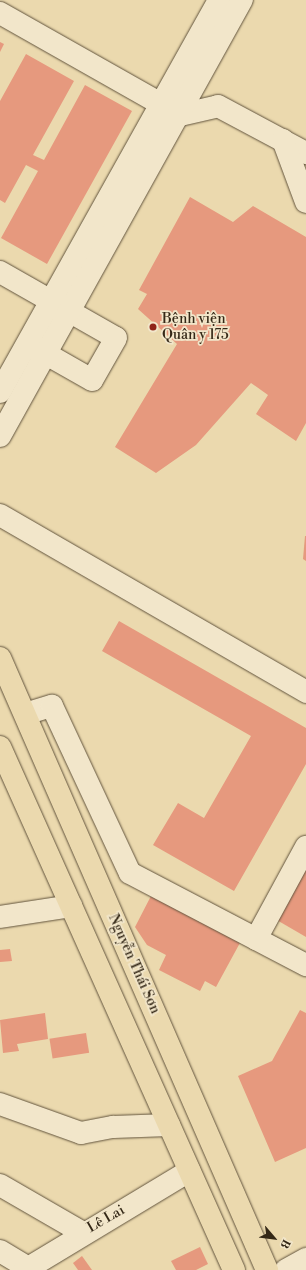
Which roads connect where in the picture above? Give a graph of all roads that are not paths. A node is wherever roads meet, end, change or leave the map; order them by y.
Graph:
1 (219, 0) edge
2 (242, 0) edge
3 (0, 13) edge
4 (161, 103) junction
5 (180, 115) junction
6 (283, 140) junction
7 (306, 153) edge
8 (306, 202) edge
9 (0, 272) edge
10 (50, 301) junction
11 (69, 312) junction
12 (36, 348) junction
13 (0, 392) edge
14 (0, 436) edge
15 (0, 516) edge
16 (0, 658) edge
17 (306, 692) edge
18 (24, 714) junction
19 (0, 747) edge
20 (306, 847) edge
21 (71, 906) junction
22 (0, 916) edge
23 (256, 939) junction
24 (306, 965) edge
25 (0, 1104) edge
26 (169, 1125) junction
27 (189, 1170) junction
28 (0, 1185) edge
29 (83, 1233) junction
30 (0, 1251) edge
31 (306, 1259) edge
32 (27, 1269) edge
33 (234, 1270) edge
34 (267, 1270) edge
35 (286, 1270) edge

1 - 4 street
2 - 5 street
3 - 4 street
4 - 5 street
4 - 10 street
5 - 6 street
5 - 11 street
6 - 7 street
6 - 8 street
9 - 10 street
10 - 11 street
10 - 12 street
11 - 12 street
11 - 12 street
12 - 13 street
12 - 14 street
15 - 17 street
16 - 18 main road, Nguyễn Thái Sơn
18 - 23 street
18 - 34 main road, Nguyễn Thái Sơn
19 - 21 main road
20 - 23 street
21 - 22 street
21 - 26 main road
23 - 24 street
25 - 26 street
26 - 27 main road
27 - 29 street, Lê Lai
27 - 33 main road
28 - 29 street
29 - 32 street, Lê Lai
30 - 32 street
31 - 35 street

